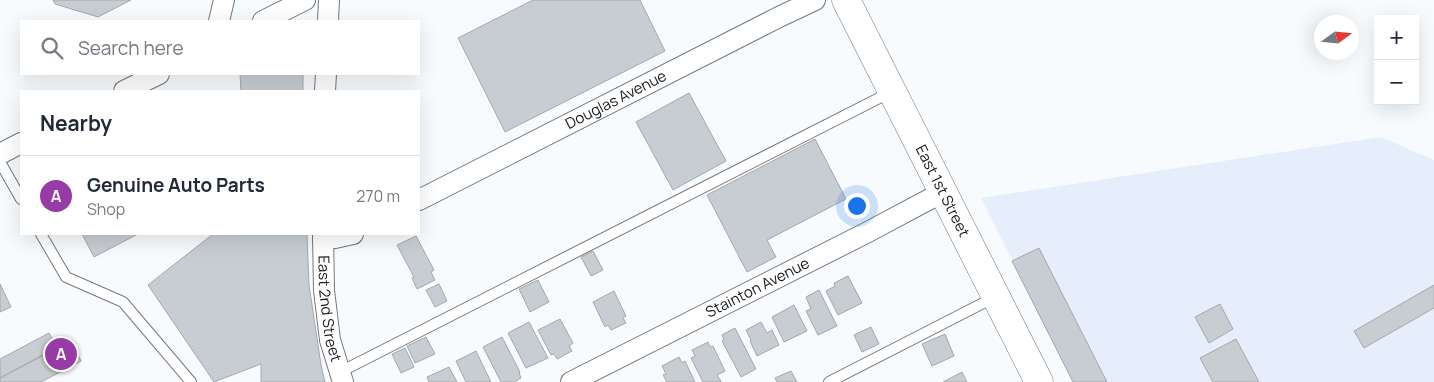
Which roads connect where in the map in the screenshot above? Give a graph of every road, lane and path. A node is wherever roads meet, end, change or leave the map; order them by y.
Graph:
1 (224, 0) edge
2 (329, 0) edge
3 (816, 0) edge
4 (846, 0) edge
5 (295, 2) edge
6 (219, 20) edge
7 (265, 20) edge
8 (328, 20) edge
9 (157, 75) edge
10 (326, 75) edge
11 (126, 90) edge
12 (325, 90) edge
13 (892, 91) junction
14 (20, 144) edge
15 (0, 154) edge
16 (0, 162) edge
17 (942, 192) junction
18 (20, 197) edge
19 (420, 199) edge
20 (42, 235) edge
21 (348, 235) edge
22 (323, 236) edge
23 (996, 297) junction
24 (341, 377) edge
25 (191, 382) edge
26 (570, 382) edge
27 (830, 382) edge
28 (1039, 382) edge

1 - 6 street
2 - 8 street
3 - 19 street, Douglas Avenue
4 - 13 main road, East 1st Street
5 - 7 street
9 - 11 street
10 - 12 street
13 - 17 main road, East 1st Street
13 - 24 lane
14 - 15 street
16 - 18 lane
17 - 23 main road, East 1st Street
17 - 26 street, Stainton Avenue
20 - 25 lane
21 - 22 street
22 - 24 street, East 2nd Street
23 - 27 lane
23 - 28 main road, East 1st Street

